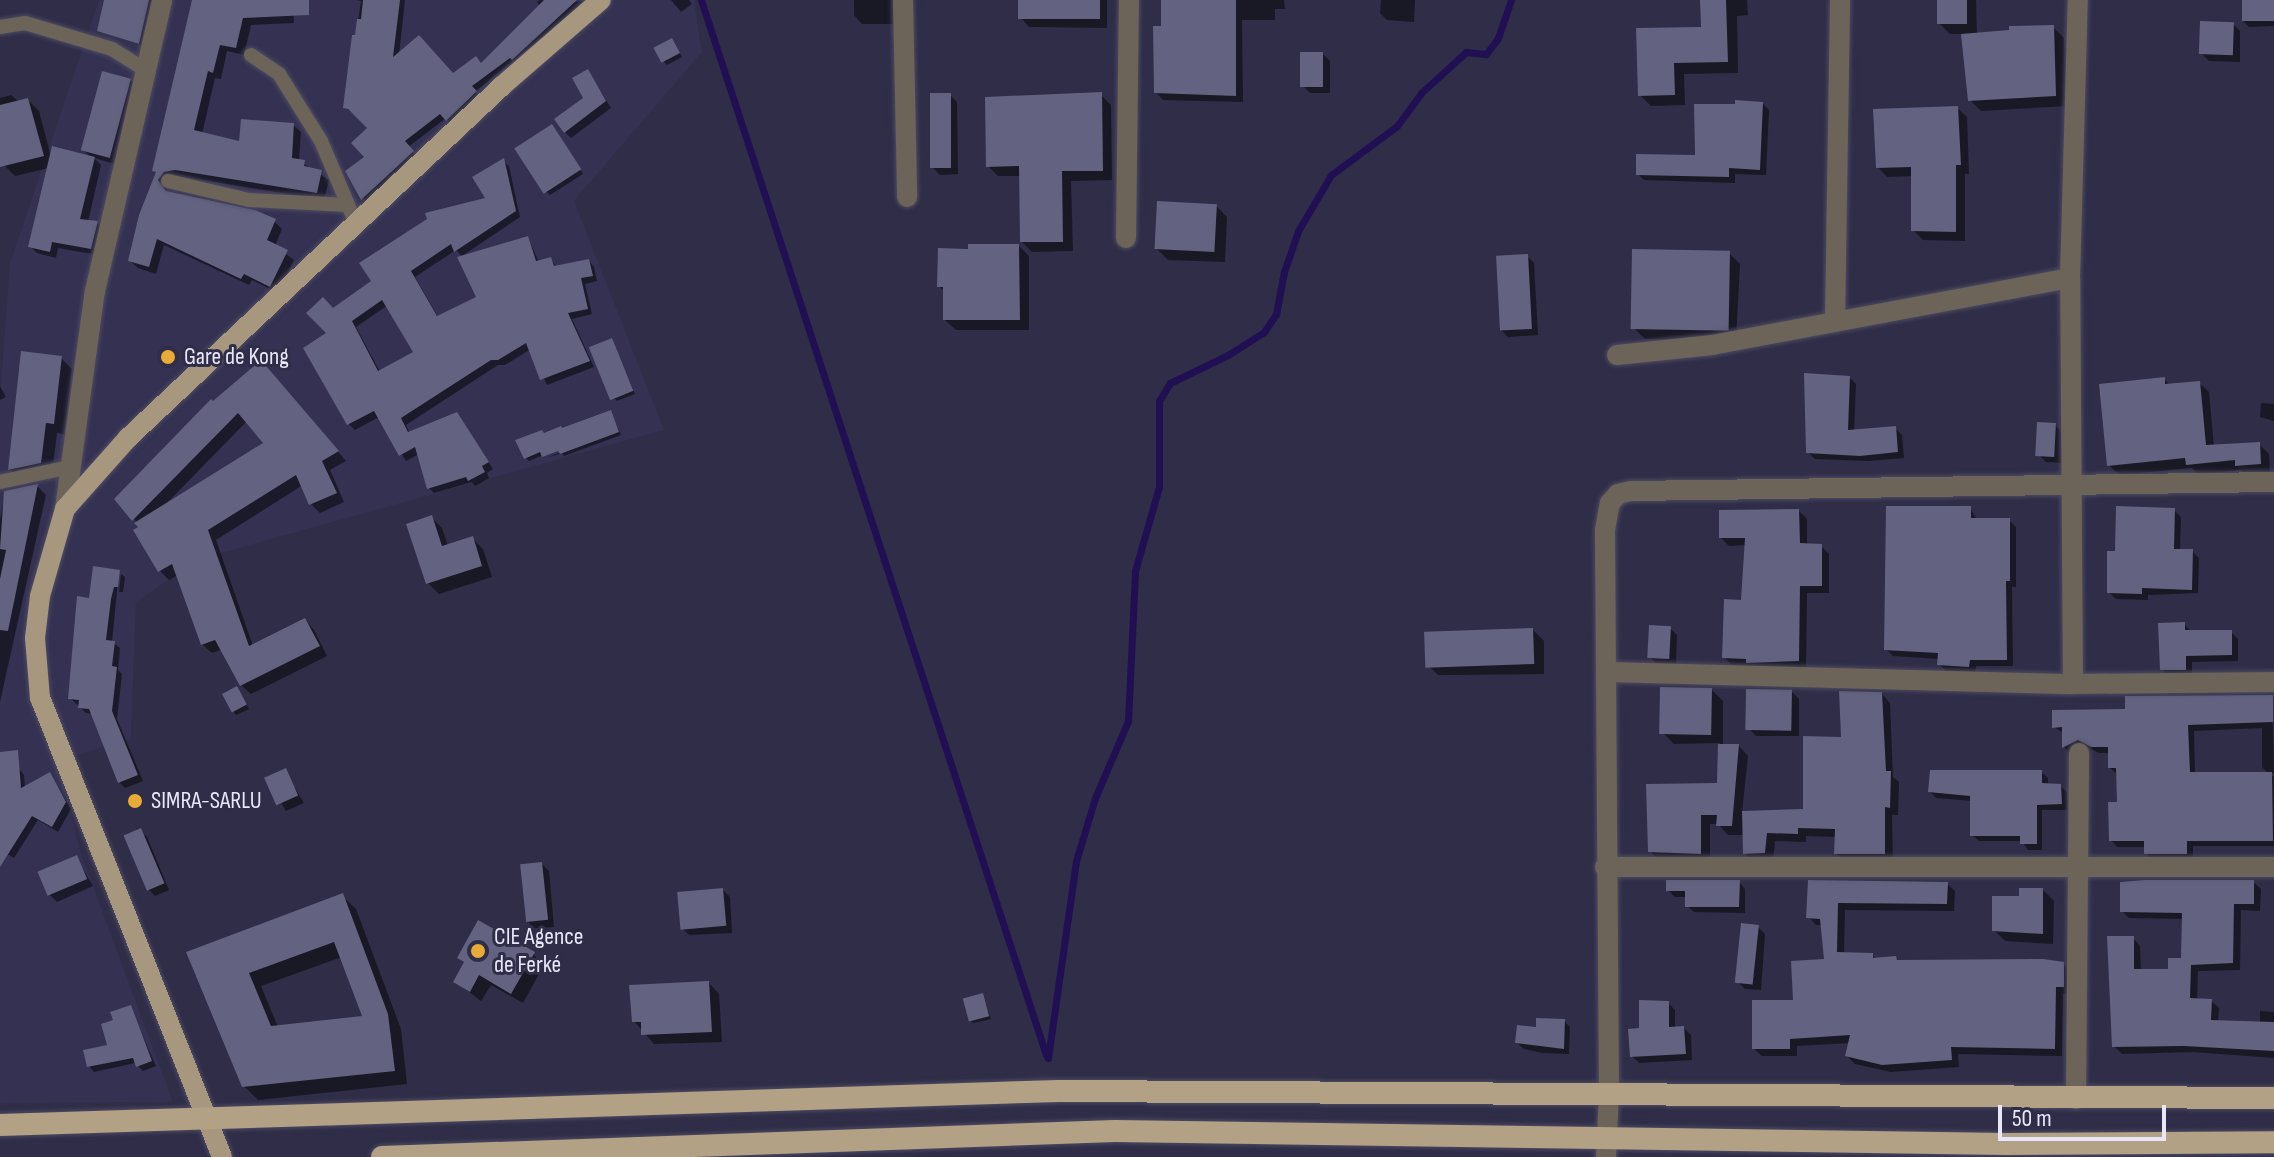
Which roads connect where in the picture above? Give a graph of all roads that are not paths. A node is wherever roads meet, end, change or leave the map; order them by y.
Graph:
1 (162, 0) edge
2 (601, 0) edge
3 (903, 0) edge
4 (1129, 0) edge
5 (1840, 0) edge
6 (2078, 0) edge
7 (0, 27) edge
8 (251, 55) dead end
9 (146, 70) junction
10 (168, 181) dead end
11 (907, 197) dead end
12 (348, 205) junction
13 (357, 226) junction
14 (1126, 238) dead end
15 (2070, 278) junction
16 (1835, 321) junction
17 (1617, 355) dead end
18 (70, 467) junction
19 (0, 482) edge
20 (2274, 482) edge
21 (2071, 483) junction
22 (65, 509) junction
23 (1608, 672) junction
24 (2274, 682) edge
25 (2073, 684) junction
26 (2079, 753) dead end
27 (1605, 867) junction
28 (2077, 867) junction
29 (2274, 867) edge
30 (1609, 1094) junction
31 (2274, 1098) edge
32 (2076, 1099) junction
33 (209, 1121) junction
34 (0, 1125) edge
35 (2274, 1142) edge
36 (1607, 1148) edge
37 (1805, 1150) edge
38 (2006, 1151) edge
39 (222, 1157) edge
40 (382, 1157) edge

1 - 9 street
2 - 13 main road
3 - 11 street
4 - 14 street
5 - 16 street
6 - 15 street
7 - 9 lane
8 - 12 lane
9 - 18 street
10 - 12 lane
12 - 13 lane
13 - 22 main road
15 - 16 street
15 - 21 street
16 - 17 street
18 - 19 lane
18 - 22 street
20 - 21 street
21 - 23 street
21 - 25 street
22 - 33 main road
23 - 25 street
23 - 27 street
24 - 25 street
26 - 28 street
27 - 28 street
27 - 30 street
28 - 29 street
28 - 32 street
30 - 32 highway
30 - 33 highway
30 - 36 street
31 - 32 highway
33 - 34 highway
33 - 39 main road
35 - 38 highway
36 - 37 highway
36 - 40 highway
37 - 38 highway

